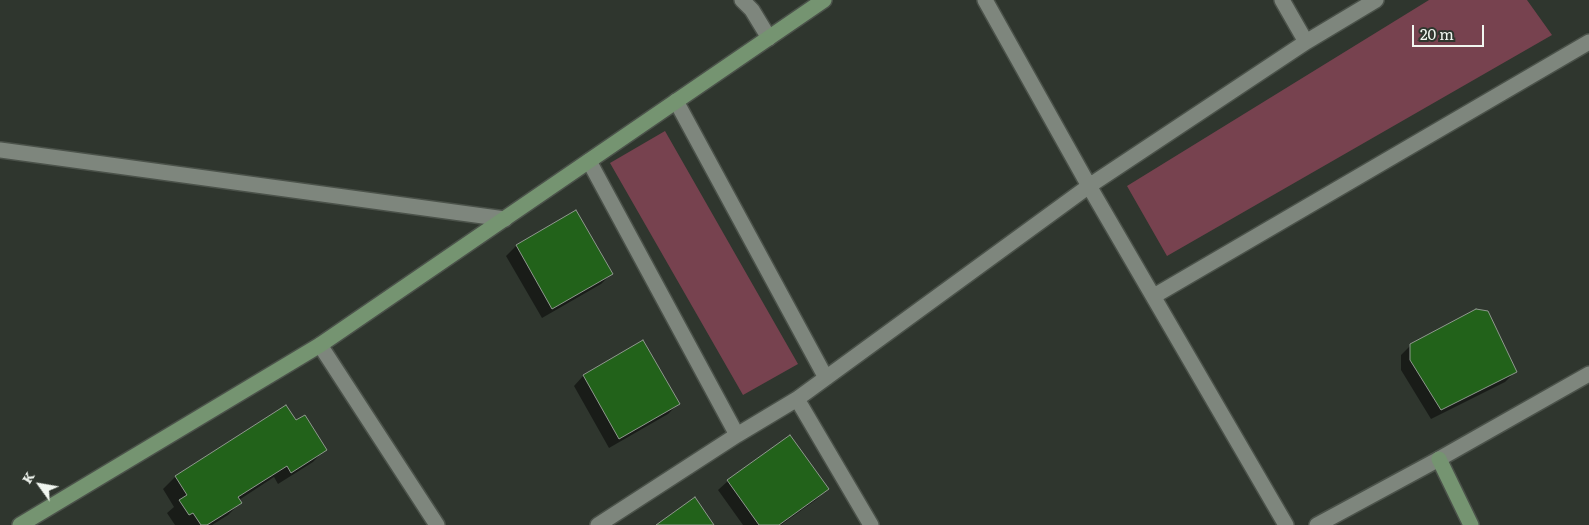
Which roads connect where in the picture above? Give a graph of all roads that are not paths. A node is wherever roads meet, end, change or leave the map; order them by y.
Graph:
1 (742, 0) edge
2 (824, 0) edge
3 (985, 0) edge
4 (1282, 0) edge
5 (1376, 0) edge
6 (769, 38) junction
7 (1306, 42) junction
8 (1589, 42) edge
9 (676, 101) junction
10 (0, 150) edge
11 (589, 161) junction
12 (1089, 186) junction
13 (505, 219) junction
14 (1154, 296) junction
15 (320, 346) junction
16 (1589, 374) edge
17 (826, 378) junction
18 (797, 399) junction
19 (737, 435) junction
20 (1439, 459) junction
21 (20, 525) edge
22 (436, 525) edge
23 (598, 525) edge
24 (871, 525) edge
25 (1286, 525) edge
26 (1317, 525) edge
27 (1471, 525) edge

1 - 6 street
2 - 6 street
3 - 12 street
4 - 7 street
5 - 7 street
6 - 9 street
7 - 12 street
8 - 14 street
9 - 11 street
9 - 17 street
10 - 13 street
11 - 13 street
11 - 19 street
12 - 14 street
12 - 17 street
13 - 15 street
14 - 25 street
15 - 21 street
15 - 22 street
16 - 20 street
17 - 18 street
18 - 19 street
18 - 24 street
19 - 23 street
20 - 26 street
20 - 27 street

